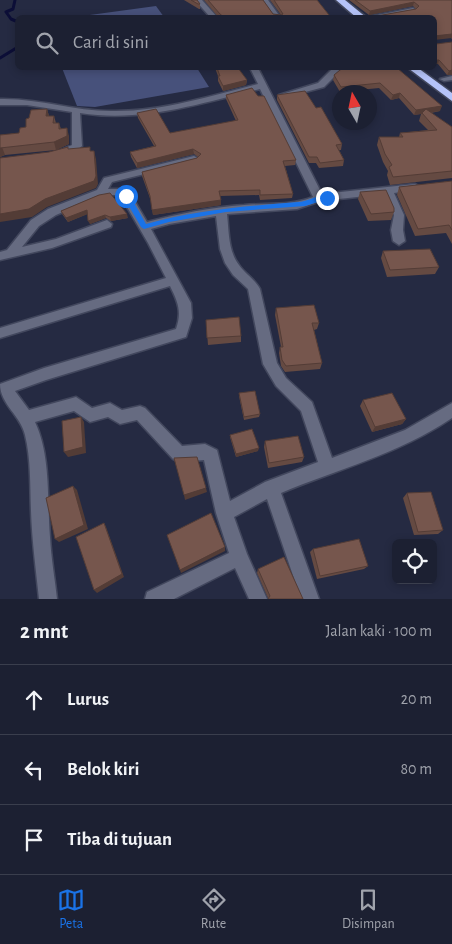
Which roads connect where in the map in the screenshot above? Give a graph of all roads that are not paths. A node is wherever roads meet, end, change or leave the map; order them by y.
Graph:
1 (198, 0) edge
2 (265, 0) edge
3 (328, 0) edge
4 (340, 0) edge
5 (413, 10) edge
6 (212, 15) edge
7 (276, 15) edge
8 (346, 15) edge
9 (360, 15) edge
10 (382, 15) edge
11 (255, 70) edge
12 (339, 70) edge
13 (416, 70) edge
14 (431, 70) edge
15 (449, 81) edge
16 (262, 86) junction
17 (269, 98) junction
18 (452, 98) edge
19 (0, 102) edge
20 (76, 111) junction
21 (47, 157) edge
22 (194, 158) edge
23 (424, 186) edge
24 (388, 190) junction
25 (101, 192) junction
26 (320, 198) junction
27 (221, 212) junction
28 (107, 224) dead end
29 (144, 227) junction
30 (399, 242) dead end
31 (6, 254) edge
32 (173, 281) junction
33 (0, 333) edge
34 (2, 390) edge
35 (452, 410) edge
36 (26, 418) junction
37 (328, 468) junction
38 (271, 488) junction
39 (224, 513) junction
40 (239, 557) junction
41 (48, 599) edge
42 (154, 599) edge
43 (258, 599) edge
44 (310, 599) edge

1 - 6 street
2 - 7 street
3 - 8 highway
4 - 9 highway
5 - 10 street
11 - 16 street
12 - 17 street
13 - 18 highway
14 - 15 highway
16 - 17 street
16 - 20 street
17 - 26 street
19 - 20 street
20 - 21 street
22 - 25 street
23 - 24 street
24 - 26 street
24 - 30 street
25 - 29 street
25 - 31 street
26 - 27 street
27 - 29 street
27 - 37 street
28 - 31 street
29 - 32 street
32 - 33 street
32 - 34 street
34 - 36 street
35 - 37 street
36 - 39 street
36 - 41 street
37 - 38 street
38 - 39 street
38 - 44 street
39 - 40 street
40 - 42 street
40 - 43 street

